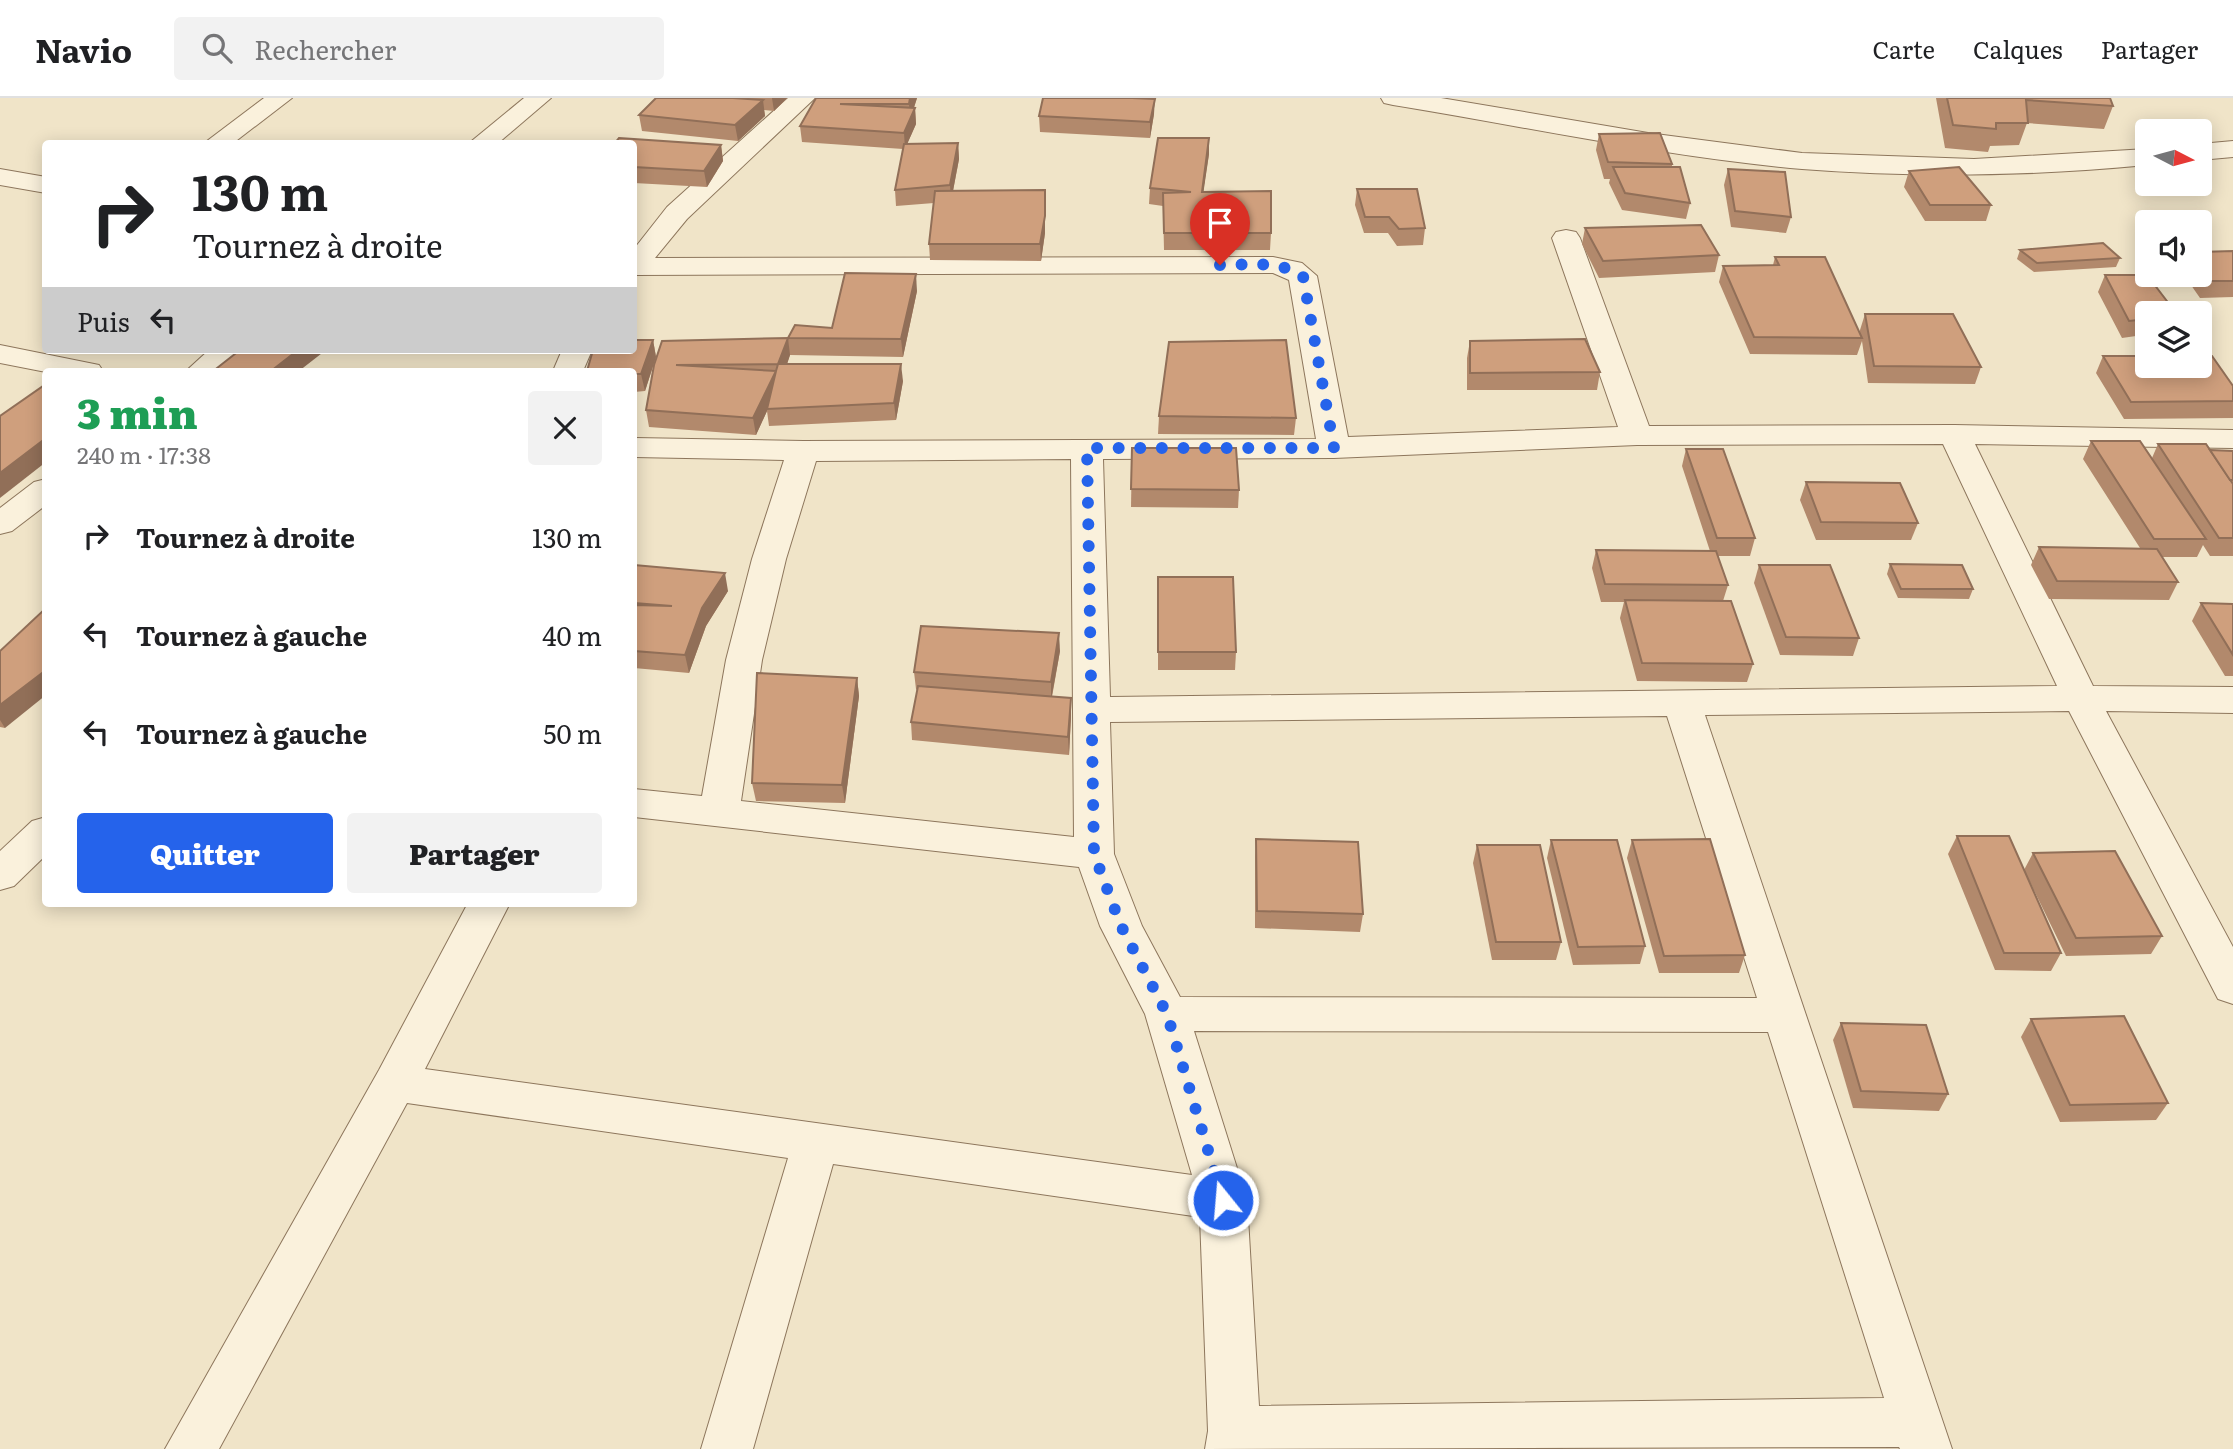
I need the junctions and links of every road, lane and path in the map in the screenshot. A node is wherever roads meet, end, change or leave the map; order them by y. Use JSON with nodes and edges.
{"nodes":[{"id":1,"x":280,"y":98,"type":"edge"},
{"id":2,"x":539,"y":98,"type":"edge"},
{"id":3,"x":803,"y":98,"type":"edge"},
{"id":4,"x":1393,"y":98,"type":"edge"},
{"id":5,"x":221,"y":140,"type":"edge"},
{"id":6,"x":485,"y":140,"type":"edge"},
{"id":7,"x":2233,"y":149,"type":"edge"},
{"id":8,"x":2212,"y":151,"type":"edge"},
{"id":9,"x":2135,"y":158,"type":"edge"},
{"id":10,"x":0,"y":177,"type":"edge"},
{"id":11,"x":42,"y":184,"type":"edge"},
{"id":12,"x":1566,"y":239,"type":"dead end"},
{"id":13,"x":637,"y":263,"type":"edge"},
{"id":14,"x":637,"y":267,"type":"edge"},
{"id":15,"x":0,"y":354,"type":"edge"},
{"id":16,"x":223,"y":354,"type":"edge"},
{"id":17,"x":72,"y":368,"type":"edge"},
{"id":18,"x":205,"y":368,"type":"edge"},
{"id":19,"x":1954,"y":434,"type":"junction"},
{"id":20,"x":1637,"y":436,"type":"junction"},
{"id":21,"x":2233,"y":439,"type":"edge"},
{"id":22,"x":637,"y":447,"type":"edge"},
{"id":23,"x":1087,"y":448,"type":"junction"},
{"id":24,"x":1334,"y":448,"type":"junction"},
{"id":25,"x":803,"y":451,"type":"junction"},
{"id":26,"x":42,"y":492,"type":"edge"},
{"id":27,"x":0,"y":524,"type":"edge"},
{"id":28,"x":2081,"y":698,"type":"junction"},
{"id":29,"x":2233,"y":700,"type":"edge"},
{"id":30,"x":1682,"y":702,"type":"junction"},
{"id":31,"x":1090,"y":709,"type":"junction"},
{"id":32,"x":637,"y":803,"type":"edge"},
{"id":33,"x":719,"y":813,"type":"junction"},
{"id":34,"x":42,"y":835,"type":"edge"},
{"id":35,"x":1094,"y":854,"type":"junction"},
{"id":36,"x":0,"y":875,"type":"edge"},
{"id":37,"x":487,"y":907,"type":"edge"},
{"id":38,"x":2233,"y":987,"type":"edge"},
{"id":39,"x":1167,"y":1014,"type":"junction"},
{"id":40,"x":1783,"y":1015,"type":"junction"},
{"id":41,"x":396,"y":1083,"type":"junction"},
{"id":42,"x":816,"y":1142,"type":"junction"},
{"id":43,"x":1223,"y":1200,"type":"junction"},
{"id":44,"x":1921,"y":1436,"type":"edge"},
{"id":45,"x":1232,"y":1440,"type":"edge"},
{"id":46,"x":191,"y":1449,"type":"edge"},
{"id":47,"x":727,"y":1449,"type":"edge"}],
"edges":[{"from":1,"to":5,"type":"street"},
{"from":2,"to":6,"type":"street"},
{"from":3,"to":13,"type":"street"},
{"from":4,"to":9,"type":"street"},
{"from":7,"to":8,"type":"street"},
{"from":10,"to":11,"type":"street"},
{"from":12,"to":20,"type":"street"},
{"from":14,"to":24,"type":"street"},
{"from":15,"to":17,"type":"street"},
{"from":16,"to":18,"type":"street"},
{"from":19,"to":20,"type":"street"},
{"from":19,"to":21,"type":"street"},
{"from":19,"to":28,"type":"street"},
{"from":20,"to":24,"type":"street"},
{"from":22,"to":25,"type":"street"},
{"from":23,"to":24,"type":"street"},
{"from":23,"to":25,"type":"street"},
{"from":23,"to":31,"type":"street"},
{"from":25,"to":33,"type":"street"},
{"from":26,"to":27,"type":"street"},
{"from":28,"to":29,"type":"street"},
{"from":28,"to":30,"type":"street"},
{"from":28,"to":38,"type":"street"},
{"from":30,"to":31,"type":"street"},
{"from":30,"to":40,"type":"street"},
{"from":31,"to":35,"type":"street"},
{"from":32,"to":33,"type":"street"},
{"from":33,"to":35,"type":"street"},
{"from":34,"to":36,"type":"street"},
{"from":35,"to":39,"type":"street"},
{"from":37,"to":41,"type":"street"},
{"from":39,"to":40,"type":"street"},
{"from":39,"to":43,"type":"street"},
{"from":40,"to":44,"type":"street"},
{"from":41,"to":42,"type":"street"},
{"from":41,"to":46,"type":"street"},
{"from":42,"to":43,"type":"street"},
{"from":42,"to":47,"type":"street"},
{"from":43,"to":45,"type":"street"},
{"from":44,"to":45,"type":"street"}]}
